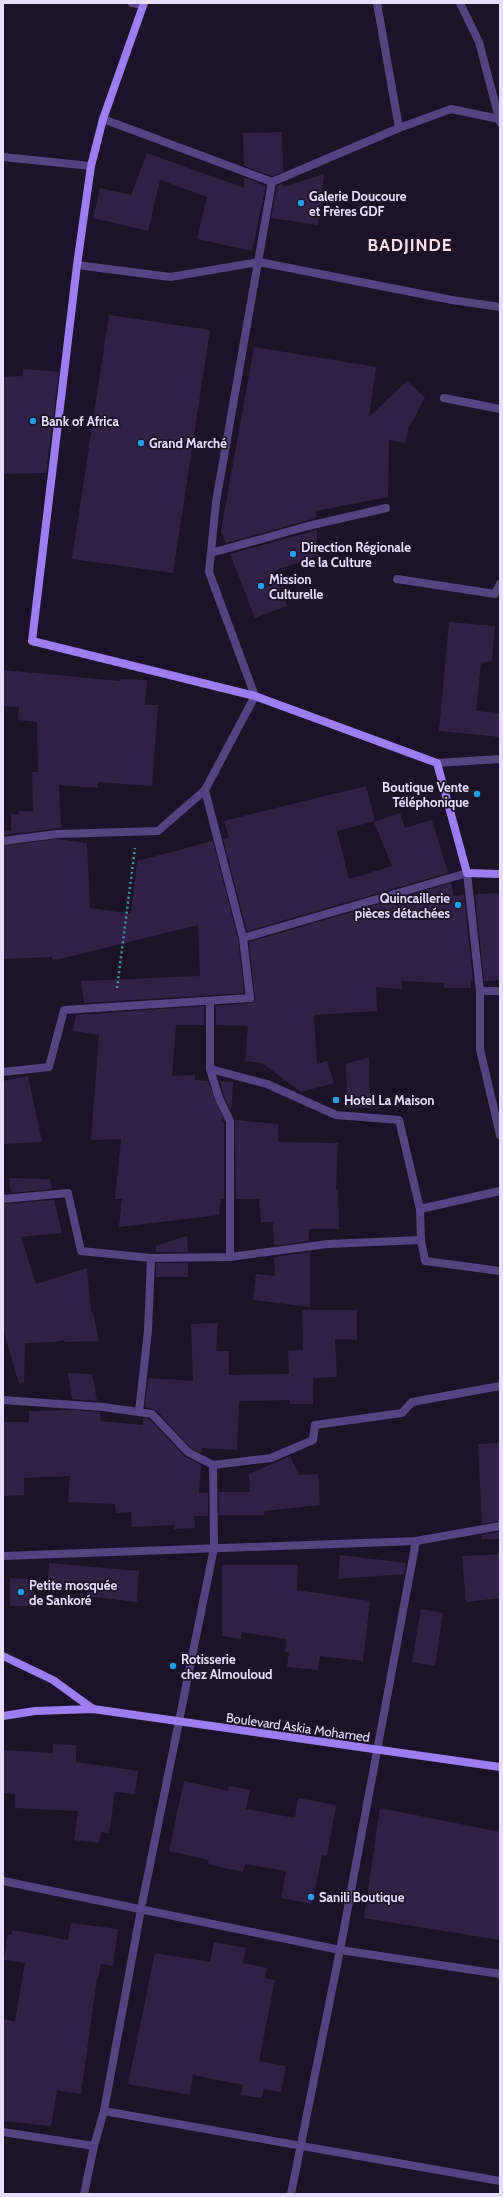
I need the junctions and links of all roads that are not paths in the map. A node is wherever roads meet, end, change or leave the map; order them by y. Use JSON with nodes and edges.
{"nodes":[{"id":1,"x":132,"y":3,"type":"edge"},
{"id":2,"x":377,"y":3,"type":"edge"},
{"id":3,"x":460,"y":3,"type":"edge"},
{"id":4,"x":144,"y":4,"type":"edge"},
{"id":5,"x":103,"y":120,"type":"junction"},
{"id":6,"x":500,"y":120,"type":"edge"},
{"id":7,"x":400,"y":128,"type":"junction"},
{"id":8,"x":3,"y":157,"type":"edge"},
{"id":9,"x":92,"y":166,"type":"junction"},
{"id":10,"x":272,"y":182,"type":"junction"},
{"id":11,"x":259,"y":262,"type":"junction"},
{"id":12,"x":77,"y":265,"type":"junction"},
{"id":13,"x":500,"y":307,"type":"edge"},
{"id":14,"x":444,"y":398,"type":"dead end"},
{"id":15,"x":500,"y":409,"type":"edge"},
{"id":16,"x":386,"y":508,"type":"dead end"},
{"id":17,"x":211,"y":553,"type":"junction"},
{"id":18,"x":397,"y":580,"type":"dead end"},
{"id":19,"x":500,"y":584,"type":"edge"},
{"id":20,"x":255,"y":696,"type":"junction"},
{"id":21,"x":500,"y":759,"type":"edge"},
{"id":22,"x":437,"y":763,"type":"junction"},
{"id":23,"x":205,"y":790,"type":"junction"},
{"id":24,"x":3,"y":841,"type":"edge"},
{"id":25,"x":467,"y":873,"type":"junction"},
{"id":26,"x":500,"y":874,"type":"edge"},
{"id":27,"x":243,"y":938,"type":"junction"},
{"id":28,"x":480,"y":991,"type":"junction"},
{"id":29,"x":500,"y":991,"type":"edge"},
{"id":30,"x":210,"y":1001,"type":"junction"},
{"id":31,"x":210,"y":1069,"type":"junction"},
{"id":32,"x":3,"y":1072,"type":"edge"},
{"id":33,"x":500,"y":1135,"type":"edge"},
{"id":34,"x":500,"y":1191,"type":"edge"},
{"id":35,"x":3,"y":1199,"type":"edge"},
{"id":36,"x":420,"y":1209,"type":"junction"},
{"id":37,"x":421,"y":1240,"type":"junction"},
{"id":38,"x":230,"y":1257,"type":"junction"},
{"id":39,"x":151,"y":1258,"type":"junction"},
{"id":40,"x":500,"y":1271,"type":"edge"},
{"id":41,"x":500,"y":1386,"type":"edge"},
{"id":42,"x":3,"y":1400,"type":"edge"},
{"id":43,"x":139,"y":1412,"type":"junction"},
{"id":44,"x":213,"y":1465,"type":"junction"},
{"id":45,"x":500,"y":1526,"type":"edge"},
{"id":46,"x":416,"y":1541,"type":"junction"},
{"id":47,"x":214,"y":1548,"type":"junction"},
{"id":48,"x":3,"y":1556,"type":"edge"},
{"id":49,"x":3,"y":1656,"type":"edge"},
{"id":50,"x":93,"y":1709,"type":"junction"},
{"id":51,"x":3,"y":1716,"type":"edge"},
{"id":52,"x":180,"y":1722,"type":"junction"},
{"id":53,"x":376,"y":1750,"type":"junction"},
{"id":54,"x":500,"y":1767,"type":"edge"},
{"id":55,"x":3,"y":1881,"type":"edge"},
{"id":56,"x":141,"y":1909,"type":"junction"},
{"id":57,"x":340,"y":1950,"type":"junction"},
{"id":58,"x":500,"y":1974,"type":"edge"},
{"id":59,"x":104,"y":2111,"type":"junction"},
{"id":60,"x":3,"y":2132,"type":"edge"},
{"id":61,"x":94,"y":2146,"type":"junction"},
{"id":62,"x":300,"y":2146,"type":"junction"},
{"id":63,"x":500,"y":2180,"type":"edge"},
{"id":64,"x":84,"y":2194,"type":"edge"},
{"id":65,"x":291,"y":2194,"type":"edge"}],
"edges":[{"from":1,"to":4,"type":"street"},
{"from":2,"to":7,"type":"street"},
{"from":3,"to":6,"type":"street"},
{"from":4,"to":5,"type":"street"},
{"from":5,"to":9,"type":"street"},
{"from":5,"to":10,"type":"street"},
{"from":6,"to":7,"type":"street"},
{"from":7,"to":10,"type":"street"},
{"from":8,"to":9,"type":"street"},
{"from":9,"to":12,"type":"street"},
{"from":10,"to":11,"type":"street"},
{"from":11,"to":12,"type":"street"},
{"from":11,"to":13,"type":"street"},
{"from":11,"to":17,"type":"street"},
{"from":12,"to":20,"type":"street"},
{"from":14,"to":15,"type":"street"},
{"from":16,"to":17,"type":"street"},
{"from":17,"to":20,"type":"street"},
{"from":18,"to":19,"type":"street"},
{"from":20,"to":22,"type":"street"},
{"from":20,"to":23,"type":"street"},
{"from":21,"to":22,"type":"street"},
{"from":22,"to":25,"type":"street"},
{"from":23,"to":24,"type":"street"},
{"from":23,"to":27,"type":"street"},
{"from":25,"to":26,"type":"street"},
{"from":25,"to":27,"type":"street"},
{"from":25,"to":28,"type":"street"},
{"from":27,"to":30,"type":"street"},
{"from":28,"to":29,"type":"street"},
{"from":28,"to":33,"type":"street"},
{"from":30,"to":31,"type":"street"},
{"from":30,"to":32,"type":"street"},
{"from":31,"to":36,"type":"street"},
{"from":31,"to":38,"type":"street"},
{"from":34,"to":36,"type":"street"},
{"from":35,"to":39,"type":"street"},
{"from":36,"to":37,"type":"street"},
{"from":37,"to":38,"type":"street"},
{"from":37,"to":40,"type":"street"},
{"from":38,"to":39,"type":"street"},
{"from":39,"to":43,"type":"street"},
{"from":41,"to":44,"type":"street"},
{"from":42,"to":43,"type":"street"},
{"from":43,"to":44,"type":"street"},
{"from":44,"to":47,"type":"street"},
{"from":45,"to":46,"type":"street"},
{"from":46,"to":47,"type":"street"},
{"from":46,"to":53,"type":"street"},
{"from":47,"to":48,"type":"street"},
{"from":47,"to":52,"type":"street"},
{"from":49,"to":50,"type":"street"},
{"from":50,"to":51,"type":"street","name":"Boulevard Askia Mohamed"},
{"from":50,"to":52,"type":"street","name":"Boulevard Askia Mohamed"},
{"from":52,"to":53,"type":"street","name":"Boulevard Askia Mohamed"},
{"from":52,"to":56,"type":"street"},
{"from":53,"to":54,"type":"street","name":"Boulevard Askia Mohamed"},
{"from":53,"to":57,"type":"street"},
{"from":55,"to":56,"type":"street"},
{"from":56,"to":57,"type":"street"},
{"from":56,"to":59,"type":"street"},
{"from":57,"to":58,"type":"street"},
{"from":57,"to":62,"type":"street"},
{"from":59,"to":61,"type":"street"},
{"from":59,"to":62,"type":"street"},
{"from":60,"to":61,"type":"street"},
{"from":61,"to":64,"type":"street"},
{"from":62,"to":63,"type":"street"},
{"from":62,"to":65,"type":"street"}]}
